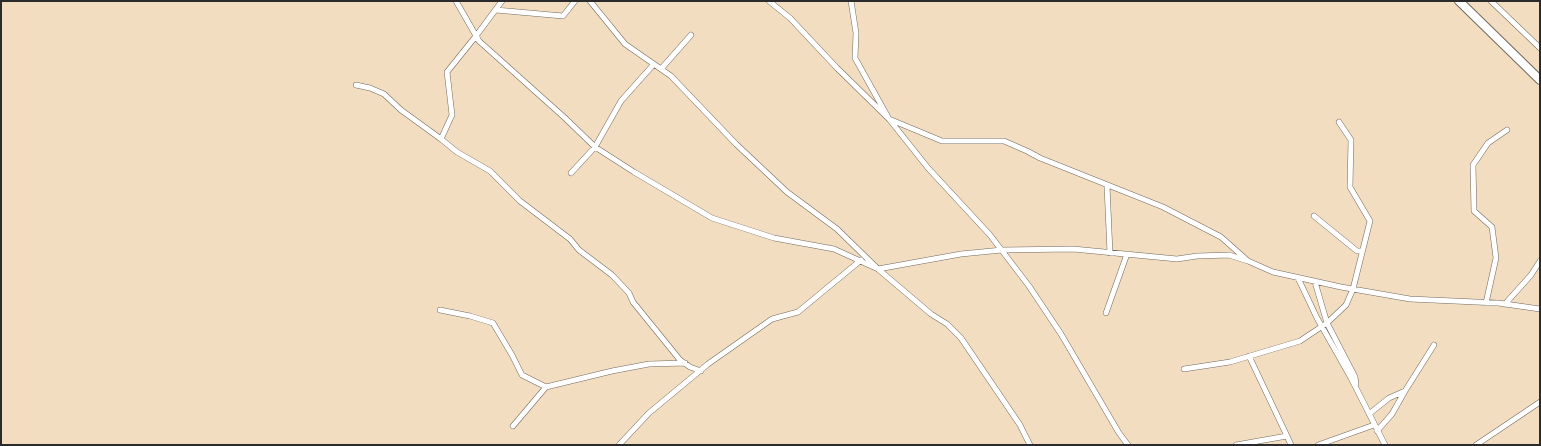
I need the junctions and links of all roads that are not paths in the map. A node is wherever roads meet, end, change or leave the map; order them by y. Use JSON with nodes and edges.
{"nodes":[{"id":1,"x":456,"y":1,"type":"edge"},
{"id":2,"x":502,"y":1,"type":"edge"},
{"id":3,"x":575,"y":1,"type":"edge"},
{"id":4,"x":590,"y":1,"type":"edge"},
{"id":5,"x":769,"y":1,"type":"edge"},
{"id":6,"x":851,"y":1,"type":"edge"},
{"id":7,"x":1458,"y":1,"type":"edge"},
{"id":8,"x":1491,"y":1,"type":"edge"},
{"id":9,"x":496,"y":10,"type":"junction"},
{"id":10,"x":691,"y":35,"type":"dead end"},
{"id":11,"x":476,"y":36,"type":"junction"},
{"id":12,"x":1540,"y":48,"type":"edge"},
{"id":13,"x":654,"y":64,"type":"junction"},
{"id":14,"x":662,"y":69,"type":"junction"},
{"id":15,"x":1540,"y":80,"type":"edge"},
{"id":16,"x":356,"y":85,"type":"dead end"},
{"id":17,"x":889,"y":119,"type":"junction"},
{"id":18,"x":1339,"y":122,"type":"dead end"},
{"id":19,"x":1507,"y":130,"type":"dead end"},
{"id":20,"x":441,"y":139,"type":"junction"},
{"id":21,"x":595,"y":147,"type":"junction"},
{"id":22,"x":571,"y":173,"type":"dead end"},
{"id":23,"x":1107,"y":186,"type":"junction"},
{"id":24,"x":1314,"y":216,"type":"dead end"},
{"id":25,"x":1002,"y":250,"type":"junction"},
{"id":26,"x":1362,"y":251,"type":"junction"},
{"id":27,"x":1110,"y":253,"type":"junction"},
{"id":28,"x":1127,"y":254,"type":"junction"},
{"id":29,"x":865,"y":257,"type":"junction"},
{"id":30,"x":860,"y":261,"type":"junction"},
{"id":31,"x":1248,"y":261,"type":"junction"},
{"id":32,"x":1540,"y":261,"type":"edge"},
{"id":33,"x":878,"y":269,"type":"junction"},
{"id":34,"x":1298,"y":278,"type":"junction"},
{"id":35,"x":1315,"y":282,"type":"junction"},
{"id":36,"x":1353,"y":289,"type":"junction"},
{"id":37,"x":1486,"y":303,"type":"junction"},
{"id":38,"x":1505,"y":304,"type":"junction"},
{"id":39,"x":1540,"y":309,"type":"edge"},
{"id":40,"x":440,"y":310,"type":"dead end"},
{"id":41,"x":1106,"y":313,"type":"dead end"},
{"id":42,"x":1324,"y":324,"type":"junction"},
{"id":43,"x":1434,"y":345,"type":"dead end"},
{"id":44,"x":1249,"y":356,"type":"junction"},
{"id":45,"x":685,"y":363,"type":"junction"},
{"id":46,"x":1184,"y":369,"type":"dead end"},
{"id":47,"x":701,"y":371,"type":"junction"},
{"id":48,"x":546,"y":387,"type":"junction"},
{"id":49,"x":1405,"y":390,"type":"junction"},
{"id":50,"x":1540,"y":402,"type":"edge"},
{"id":51,"x":1369,"y":414,"type":"junction"},
{"id":52,"x":1374,"y":425,"type":"junction"},
{"id":53,"x":513,"y":426,"type":"dead end"},
{"id":54,"x":1377,"y":431,"type":"junction"},
{"id":55,"x":1287,"y":436,"type":"junction"},
{"id":56,"x":619,"y":445,"type":"edge"},
{"id":57,"x":1030,"y":445,"type":"edge"},
{"id":58,"x":1128,"y":445,"type":"edge"},
{"id":59,"x":1236,"y":445,"type":"edge"},
{"id":60,"x":1291,"y":445,"type":"edge"},
{"id":61,"x":1318,"y":445,"type":"edge"},
{"id":62,"x":1385,"y":445,"type":"edge"},
{"id":63,"x":1476,"y":445,"type":"edge"}],
"edges":[{"from":1,"to":11,"type":"street"},
{"from":2,"to":9,"type":"street"},
{"from":3,"to":9,"type":"street"},
{"from":4,"to":13,"type":"street"},
{"from":5,"to":17,"type":"street"},
{"from":6,"to":17,"type":"street"},
{"from":7,"to":15,"type":"main road"},
{"from":8,"to":12,"type":"street"},
{"from":9,"to":11,"type":"street"},
{"from":10,"to":14,"type":"street"},
{"from":11,"to":20,"type":"street"},
{"from":11,"to":21,"type":"street"},
{"from":13,"to":14,"type":"street"},
{"from":13,"to":21,"type":"street"},
{"from":14,"to":29,"type":"street"},
{"from":16,"to":20,"type":"street"},
{"from":17,"to":23,"type":"street"},
{"from":17,"to":25,"type":"street"},
{"from":18,"to":26,"type":"street"},
{"from":19,"to":37,"type":"street"},
{"from":20,"to":45,"type":"street"},
{"from":21,"to":22,"type":"street"},
{"from":21,"to":30,"type":"street"},
{"from":23,"to":27,"type":"street"},
{"from":23,"to":31,"type":"street"},
{"from":24,"to":26,"type":"street"},
{"from":25,"to":27,"type":"street"},
{"from":25,"to":33,"type":"street"},
{"from":25,"to":58,"type":"street"},
{"from":26,"to":36,"type":"street"},
{"from":27,"to":28,"type":"street"},
{"from":28,"to":31,"type":"street"},
{"from":28,"to":41,"type":"street"},
{"from":29,"to":30,"type":"street"},
{"from":29,"to":33,"type":"street"},
{"from":30,"to":33,"type":"street"},
{"from":30,"to":47,"type":"street"},
{"from":31,"to":34,"type":"street"},
{"from":32,"to":38,"type":"street"},
{"from":33,"to":57,"type":"street"},
{"from":34,"to":35,"type":"street"},
{"from":34,"to":42,"type":"street"},
{"from":35,"to":36,"type":"street"},
{"from":35,"to":42,"type":"street"},
{"from":36,"to":37,"type":"street"},
{"from":36,"to":42,"type":"street"},
{"from":37,"to":38,"type":"street"},
{"from":38,"to":39,"type":"street"},
{"from":40,"to":48,"type":"street"},
{"from":42,"to":44,"type":"street"},
{"from":42,"to":51,"type":"street"},
{"from":43,"to":49,"type":"street"},
{"from":44,"to":46,"type":"street"},
{"from":44,"to":55,"type":"street"},
{"from":45,"to":47,"type":"street"},
{"from":45,"to":48,"type":"street"},
{"from":47,"to":56,"type":"street"},
{"from":48,"to":53,"type":"street"},
{"from":49,"to":51,"type":"street"},
{"from":49,"to":54,"type":"street"},
{"from":50,"to":63,"type":"street"},
{"from":51,"to":52,"type":"street"},
{"from":52,"to":54,"type":"street"},
{"from":52,"to":61,"type":"street"},
{"from":54,"to":62,"type":"street"},
{"from":55,"to":59,"type":"street"},
{"from":55,"to":60,"type":"street"}]}
